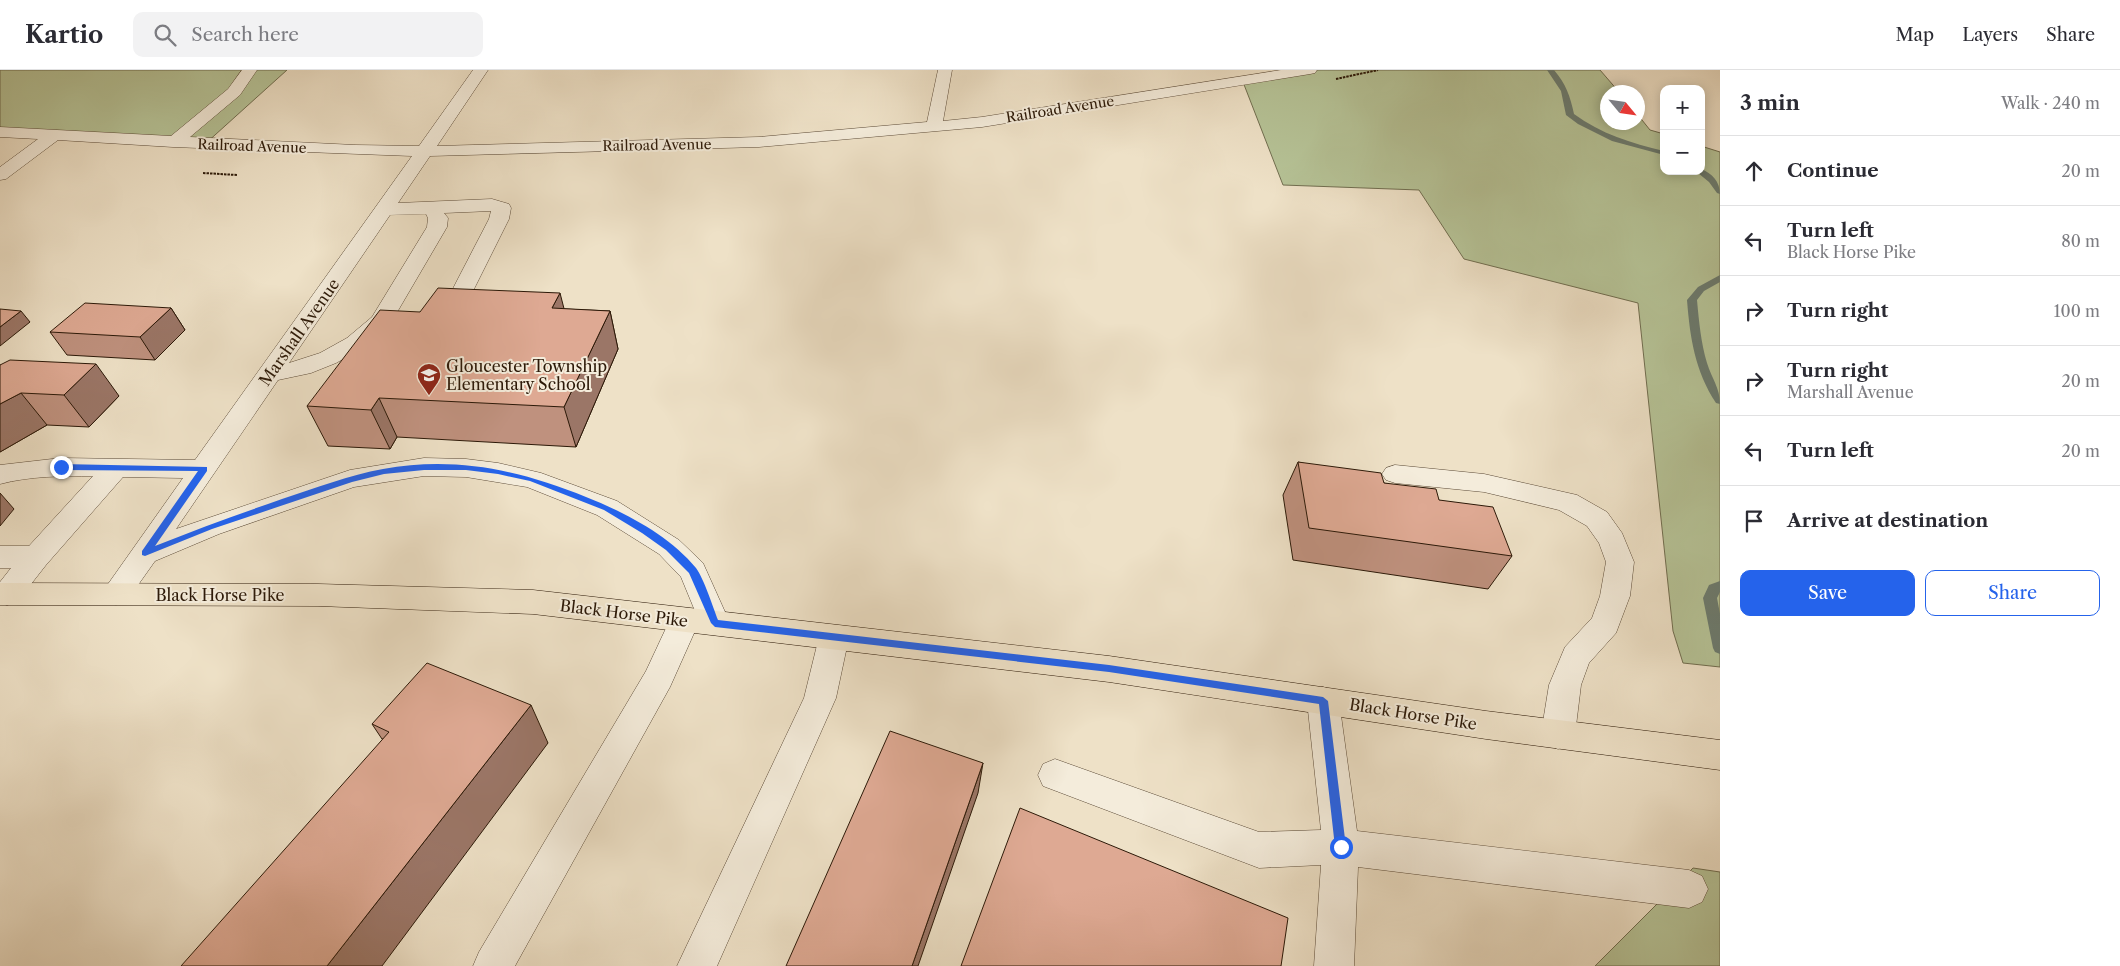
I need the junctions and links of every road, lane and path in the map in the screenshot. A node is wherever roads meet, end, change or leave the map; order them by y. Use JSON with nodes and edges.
{"nodes":[{"id":1,"x":250,"y":70,"type":"edge"},
{"id":2,"x":481,"y":70,"type":"edge"},
{"id":3,"x":945,"y":70,"type":"edge"},
{"id":4,"x":1310,"y":70,"type":"edge"},
{"id":5,"x":934,"y":126,"type":"junction"},
{"id":6,"x":0,"y":132,"type":"edge"},
{"id":7,"x":54,"y":135,"type":"junction"},
{"id":8,"x":173,"y":142,"type":"junction"},
{"id":9,"x":426,"y":151,"type":"junction"},
{"id":10,"x":0,"y":175,"type":"edge"},
{"id":11,"x":431,"y":208,"type":"junction"},
{"id":12,"x":385,"y":209,"type":"junction"},
{"id":13,"x":422,"y":321,"type":"edge"},
{"id":14,"x":396,"y":326,"type":"edge"},
{"id":15,"x":369,"y":331,"type":"junction"},
{"id":16,"x":270,"y":374,"type":"junction"},
{"id":17,"x":117,"y":467,"type":"junction"},
{"id":18,"x":204,"y":469,"type":"junction"},
{"id":19,"x":1395,"y":474,"type":"dead end"},
{"id":20,"x":0,"y":475,"type":"edge"},
{"id":21,"x":145,"y":553,"type":"junction"},
{"id":22,"x":36,"y":557,"type":"junction"},
{"id":23,"x":0,"y":558,"type":"edge"},
{"id":24,"x":4,"y":594,"type":"edge"},
{"id":25,"x":116,"y":594,"type":"junction"},
{"id":26,"x":700,"y":622,"type":"junction"},
{"id":27,"x":834,"y":637,"type":"junction"},
{"id":28,"x":1323,"y":701,"type":"junction"},
{"id":29,"x":1558,"y":734,"type":"junction"},
{"id":30,"x":1718,"y":755,"type":"edge"},
{"id":31,"x":1055,"y":775,"type":"dead end"},
{"id":32,"x":1341,"y":847,"type":"junction"},
{"id":33,"x":1689,"y":889,"type":"dead end"},
{"id":34,"x":493,"y":966,"type":"edge"},
{"id":35,"x":697,"y":966,"type":"edge"},
{"id":36,"x":1334,"y":966,"type":"edge"}],
"edges":[{"from":1,"to":8,"type":"street"},
{"from":2,"to":9,"type":"street","name":"Marshall Avenue"},
{"from":3,"to":5,"type":"street"},
{"from":4,"to":5,"type":"street","name":"Railroad Avenue"},
{"from":5,"to":9,"type":"street","name":"Railroad Avenue"},
{"from":6,"to":7,"type":"street","name":"Railroad Avenue"},
{"from":7,"to":8,"type":"street","name":"Railroad Avenue"},
{"from":7,"to":10,"type":"street"},
{"from":8,"to":9,"type":"street","name":"Railroad Avenue"},
{"from":9,"to":12,"type":"street","name":"Marshall Avenue"},
{"from":11,"to":12,"type":"street"},
{"from":11,"to":13,"type":"street"},
{"from":11,"to":15,"type":"street"},
{"from":12,"to":16,"type":"street","name":"Marshall Avenue"},
{"from":14,"to":15,"type":"street"},
{"from":15,"to":16,"type":"street"},
{"from":16,"to":18,"type":"street","name":"Marshall Avenue"},
{"from":17,"to":18,"type":"street"},
{"from":17,"to":20,"type":"street"},
{"from":17,"to":22,"type":"street"},
{"from":18,"to":21,"type":"street","name":"Marshall Avenue"},
{"from":19,"to":29,"type":"street"},
{"from":21,"to":25,"type":"street","name":"Marshall Avenue"},
{"from":21,"to":26,"type":"street"},
{"from":22,"to":23,"type":"street"},
{"from":22,"to":24,"type":"street"},
{"from":24,"to":25,"type":"main road","name":"Black Horse Pike"},
{"from":25,"to":26,"type":"main road","name":"Black Horse Pike"},
{"from":26,"to":27,"type":"main road","name":"Black Horse Pike"},
{"from":26,"to":34,"type":"street"},
{"from":27,"to":28,"type":"main road","name":"Black Horse Pike"},
{"from":27,"to":35,"type":"street"},
{"from":28,"to":29,"type":"main road","name":"Black Horse Pike"},
{"from":28,"to":32,"type":"street"},
{"from":29,"to":30,"type":"main road","name":"Black Horse Pike"},
{"from":31,"to":32,"type":"street"},
{"from":32,"to":33,"type":"street"},
{"from":32,"to":36,"type":"street"}]}
